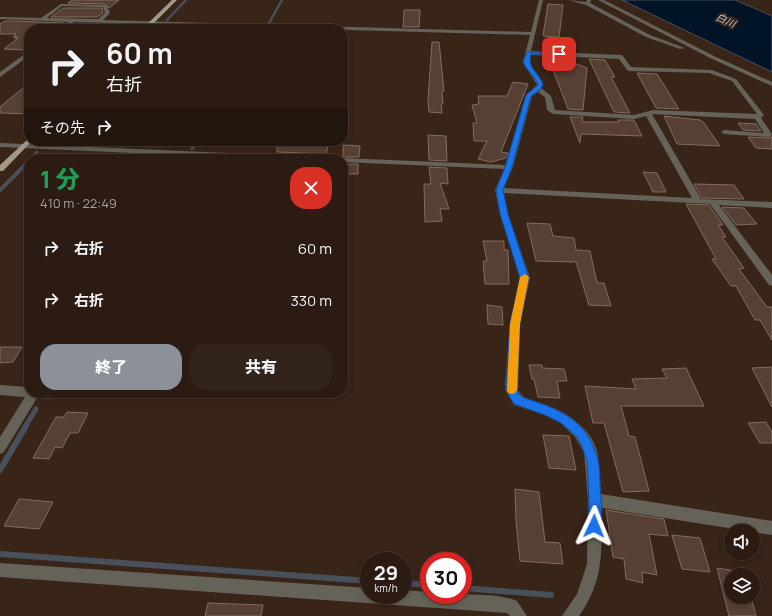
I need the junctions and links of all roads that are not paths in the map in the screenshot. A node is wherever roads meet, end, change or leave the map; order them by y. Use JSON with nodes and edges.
{"nodes":[{"id":1,"x":175,"y":0,"type":"edge"},
{"id":2,"x":541,"y":0,"type":"edge"},
{"id":3,"x":570,"y":0,"type":"edge"},
{"id":4,"x":600,"y":0,"type":"edge"},
{"id":5,"x":588,"y":2,"type":"edge"},
{"id":6,"x":0,"y":18,"type":"edge"},
{"id":7,"x":8,"y":18,"type":"junction"},
{"id":8,"x":42,"y":19,"type":"junction"},
{"id":9,"x":73,"y":20,"type":"junction"},
{"id":10,"x":99,"y":21,"type":"junction"},
{"id":11,"x":152,"y":22,"type":"junction"},
{"id":12,"x":0,"y":23,"type":"edge"},
{"id":13,"x":67,"y":24,"type":"edge"},
{"id":14,"x":216,"y":24,"type":"edge"},
{"id":15,"x":348,"y":28,"type":"edge"},
{"id":16,"x":533,"y":34,"type":"junction"},
{"id":17,"x":529,"y":53,"type":"junction"},
{"id":18,"x":24,"y":57,"type":"edge"},
{"id":19,"x":712,"y":58,"type":"junction"},
{"id":20,"x":0,"y":75,"type":"edge"},
{"id":21,"x":772,"y":84,"type":"edge"},
{"id":22,"x":538,"y":89,"type":"junction"},
{"id":23,"x":648,"y":114,"type":"junction"},
{"id":24,"x":757,"y":117,"type":"junction"},
{"id":25,"x":724,"y":132,"type":"dead end"},
{"id":26,"x":24,"y":144,"type":"edge"},
{"id":27,"x":0,"y":145,"type":"edge"},
{"id":28,"x":24,"y":146,"type":"edge"},
{"id":29,"x":54,"y":146,"type":"edge"},
{"id":30,"x":167,"y":154,"type":"edge"},
{"id":31,"x":348,"y":160,"type":"edge"},
{"id":32,"x":509,"y":167,"type":"junction"},
{"id":33,"x":0,"y":169,"type":"edge"},
{"id":34,"x":499,"y":190,"type":"junction"},
{"id":35,"x":698,"y":200,"type":"junction"},
{"id":36,"x":712,"y":201,"type":"junction"},
{"id":37,"x":772,"y":205,"type":"edge"},
{"id":38,"x":772,"y":282,"type":"edge"},
{"id":39,"x":0,"y":390,"type":"edge"},
{"id":40,"x":24,"y":392,"type":"edge"},
{"id":41,"x":31,"y":398,"type":"edge"},
{"id":42,"x":0,"y":448,"type":"edge"},
{"id":43,"x":595,"y":500,"type":"junction"},
{"id":44,"x":772,"y":528,"type":"edge"},
{"id":45,"x":0,"y":570,"type":"edge"},
{"id":46,"x":519,"y":616,"type":"edge"},
{"id":47,"x":571,"y":616,"type":"edge"}],
"edges":[{"from":1,"to":11,"type":"main road"},
{"from":2,"to":16,"type":"street"},
{"from":3,"to":5,"type":"street"},
{"from":4,"to":19,"type":"street"},
{"from":5,"to":19,"type":"street"},
{"from":6,"to":7,"type":"street"},
{"from":7,"to":8,"type":"street"},
{"from":7,"to":12,"type":"street"},
{"from":8,"to":9,"type":"street"},
{"from":8,"to":10,"type":"street"},
{"from":9,"to":10,"type":"street"},
{"from":9,"to":13,"type":"street"},
{"from":10,"to":11,"type":"street"},
{"from":11,"to":14,"type":"street"},
{"from":15,"to":16,"type":"street"},
{"from":16,"to":17,"type":"street"},
{"from":17,"to":22,"type":"street"},
{"from":17,"to":24,"type":"street"},
{"from":18,"to":20,"type":"street"},
{"from":19,"to":21,"type":"street"},
{"from":22,"to":23,"type":"street"},
{"from":22,"to":32,"type":"street"},
{"from":23,"to":24,"type":"street"},
{"from":23,"to":35,"type":"street"},
{"from":24,"to":25,"type":"street"},
{"from":26,"to":27,"type":"street"},
{"from":28,"to":33,"type":"main road"},
{"from":29,"to":30,"type":"street"},
{"from":31,"to":32,"type":"street"},
{"from":32,"to":34,"type":"street"},
{"from":34,"to":35,"type":"street"},
{"from":34,"to":43,"type":"street"},
{"from":35,"to":36,"type":"street"},
{"from":36,"to":37,"type":"street"},
{"from":36,"to":38,"type":"street"},
{"from":39,"to":40,"type":"street"},
{"from":41,"to":42,"type":"street"},
{"from":43,"to":44,"type":"street"},
{"from":43,"to":47,"type":"street"},
{"from":45,"to":46,"type":"street"}]}
